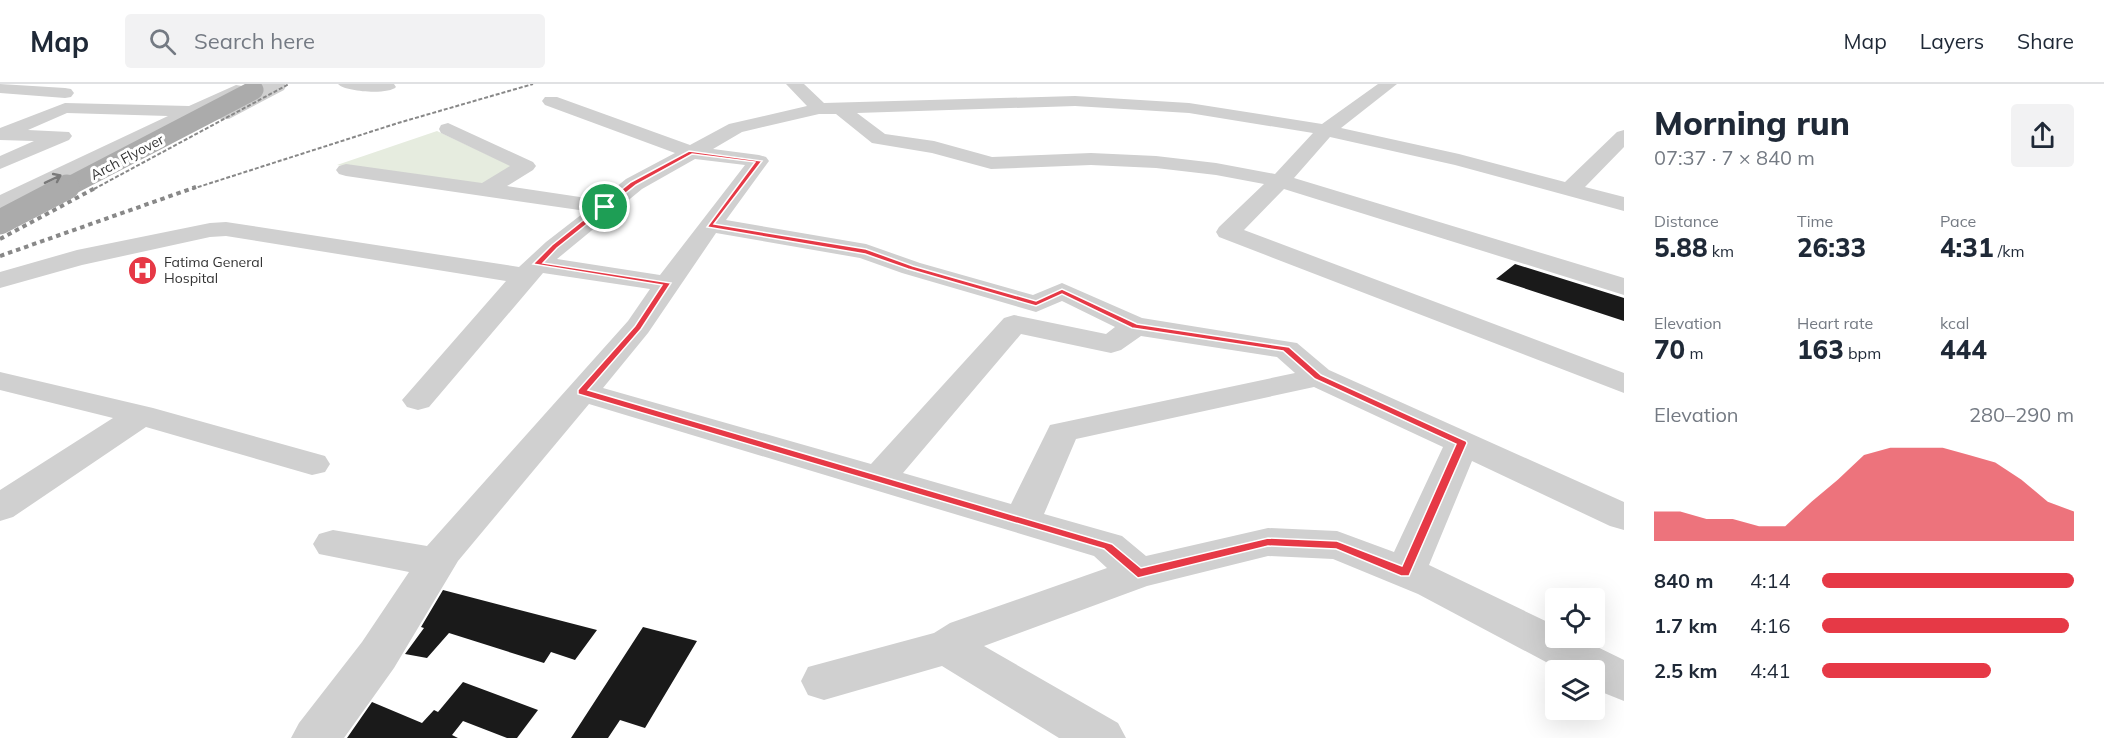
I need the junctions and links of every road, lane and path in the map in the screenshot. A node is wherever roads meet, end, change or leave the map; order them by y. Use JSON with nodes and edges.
{"nodes":[{"id":1,"x":82,"y":84,"type":"edge"},
{"id":2,"x":212,"y":84,"type":"edge"},
{"id":3,"x":346,"y":84,"type":"edge"},
{"id":4,"x":794,"y":84,"type":"edge"},
{"id":5,"x":1389,"y":84,"type":"edge"},
{"id":6,"x":257,"y":86,"type":"edge"},
{"id":7,"x":388,"y":87,"type":"dead end"},
{"id":8,"x":0,"y":89,"type":"edge"},
{"id":9,"x":1035,"y":92,"type":"edge"},
{"id":10,"x":65,"y":93,"type":"junction"},
{"id":11,"x":551,"y":101,"type":"dead end"},
{"id":12,"x":828,"y":108,"type":"junction"},
{"id":13,"x":122,"y":110,"type":"junction"},
{"id":14,"x":192,"y":111,"type":"junction"},
{"id":15,"x":2,"y":128,"type":"edge"},
{"id":16,"x":448,"y":129,"type":"dead end"},
{"id":17,"x":1326,"y":130,"type":"junction"},
{"id":18,"x":62,"y":136,"type":"junction"},
{"id":19,"x":1620,"y":144,"type":"edge"},
{"id":20,"x":691,"y":152,"type":"junction"},
{"id":21,"x":2,"y":162,"type":"edge"},
{"id":22,"x":346,"y":170,"type":"dead end"},
{"id":23,"x":1280,"y":182,"type":"junction"},
{"id":24,"x":1570,"y":189,"type":"junction"},
{"id":25,"x":485,"y":190,"type":"junction"},
{"id":26,"x":0,"y":204,"type":"edge"},
{"id":27,"x":1624,"y":204,"type":"edge"},
{"id":28,"x":605,"y":207,"type":"junction"},
{"id":29,"x":0,"y":211,"type":"edge"},
{"id":30,"x":0,"y":222,"type":"edge"},
{"id":31,"x":710,"y":225,"type":"junction"},
{"id":32,"x":531,"y":270,"type":"junction"},
{"id":33,"x":0,"y":280,"type":"edge"},
{"id":34,"x":667,"y":283,"type":"junction"},
{"id":35,"x":1624,"y":287,"type":"edge"},
{"id":36,"x":1135,"y":326,"type":"junction"},
{"id":37,"x":1318,"y":377,"type":"junction"},
{"id":38,"x":0,"y":381,"type":"edge"},
{"id":39,"x":1624,"y":384,"type":"edge"},
{"id":40,"x":582,"y":392,"type":"junction"},
{"id":41,"x":418,"y":400,"type":"dead end"},
{"id":42,"x":141,"y":415,"type":"junction"},
{"id":43,"x":1462,"y":443,"type":"junction"},
{"id":44,"x":312,"y":465,"type":"dead end"},
{"id":45,"x":878,"y":479,"type":"junction"},
{"id":46,"x":0,"y":508,"type":"edge"},
{"id":47,"x":1624,"y":517,"type":"edge"},
{"id":48,"x":1022,"y":521,"type":"junction"},
{"id":49,"x":333,"y":544,"type":"dead end"},
{"id":50,"x":436,"y":562,"type":"junction"},
{"id":51,"x":1138,"y":573,"type":"junction"},
{"id":52,"x":1405,"y":573,"type":"junction"},
{"id":53,"x":947,"y":647,"type":"junction"},
{"id":54,"x":824,"y":681,"type":"dead end"},
{"id":55,"x":1624,"y":682,"type":"edge"},
{"id":56,"x":316,"y":738,"type":"edge"},
{"id":57,"x":1101,"y":738,"type":"edge"}],
"edges":[{"from":1,"to":10,"type":"street"},
{"from":2,"to":6,"type":"street"},
{"from":3,"to":7,"type":"street"},
{"from":4,"to":12,"type":"street"},
{"from":5,"to":17,"type":"street"},
{"from":6,"to":14,"type":"street"},
{"from":6,"to":29,"type":"street"},
{"from":6,"to":30,"type":"main road","name":"Arch Flyover","bridge":true},
{"from":8,"to":10,"type":"street"},
{"from":9,"to":12,"type":"street"},
{"from":9,"to":17,"type":"street"},
{"from":10,"to":15,"type":"street"},
{"from":11,"to":20,"type":"street"},
{"from":12,"to":20,"type":"street"},
{"from":12,"to":23,"type":"street"},
{"from":13,"to":14,"type":"street"},
{"from":13,"to":15,"type":"street"},
{"from":13,"to":18,"type":"street"},
{"from":26,"to":14,"type":"street","one_way":true},
{"from":15,"to":18,"type":"street"},
{"from":16,"to":25,"type":"street"},
{"from":17,"to":23,"type":"street"},
{"from":17,"to":24,"type":"street"},
{"from":18,"to":21,"type":"street"},
{"from":19,"to":24,"type":"street"},
{"from":20,"to":28,"type":"street"},
{"from":20,"to":31,"type":"street"},
{"from":22,"to":25,"type":"street"},
{"from":23,"to":35,"type":"street"},
{"from":23,"to":39,"type":"street"},
{"from":24,"to":27,"type":"street"},
{"from":25,"to":28,"type":"street"},
{"from":28,"to":32,"type":"street"},
{"from":31,"to":34,"type":"street"},
{"from":31,"to":36,"type":"street"},
{"from":32,"to":33,"type":"street"},
{"from":32,"to":34,"type":"street"},
{"from":32,"to":41,"type":"street"},
{"from":34,"to":40,"type":"street"},
{"from":36,"to":37,"type":"street"},
{"from":36,"to":45,"type":"street"},
{"from":37,"to":43,"type":"street"},
{"from":37,"to":48,"type":"street"},
{"from":38,"to":42,"type":"street"},
{"from":40,"to":45,"type":"street"},
{"from":40,"to":50,"type":"street"},
{"from":42,"to":44,"type":"street"},
{"from":42,"to":46,"type":"street"},
{"from":43,"to":47,"type":"street"},
{"from":43,"to":52,"type":"street"},
{"from":45,"to":48,"type":"street"},
{"from":48,"to":51,"type":"street"},
{"from":49,"to":50,"type":"street"},
{"from":50,"to":56,"type":"street"},
{"from":51,"to":52,"type":"street"},
{"from":51,"to":53,"type":"street"},
{"from":52,"to":55,"type":"street"},
{"from":53,"to":54,"type":"street"},
{"from":53,"to":57,"type":"street"}]}
